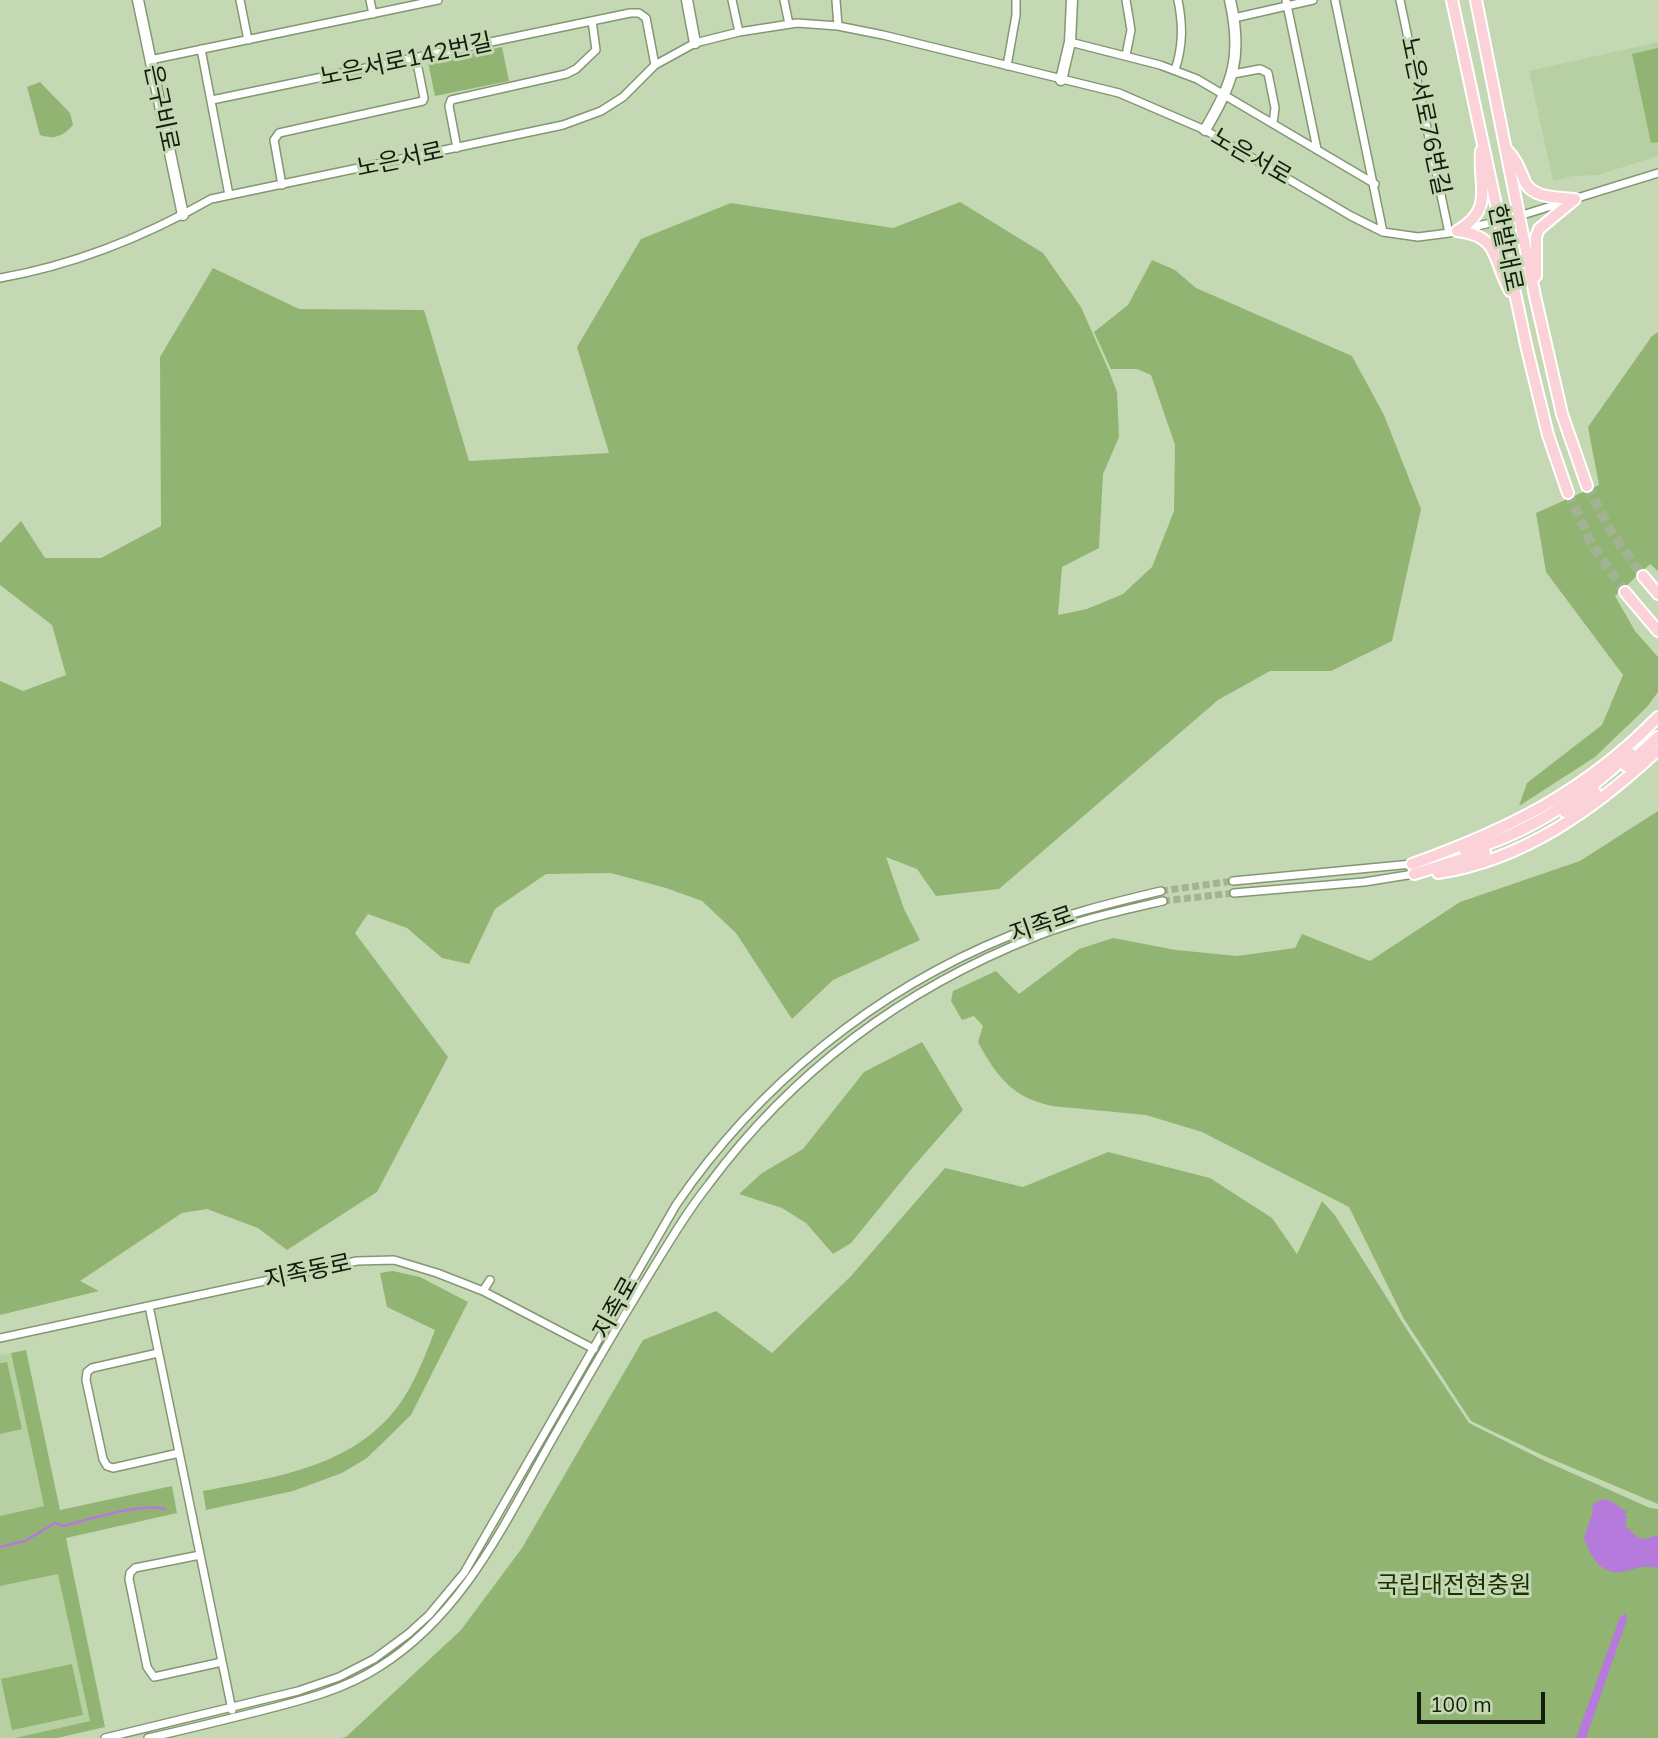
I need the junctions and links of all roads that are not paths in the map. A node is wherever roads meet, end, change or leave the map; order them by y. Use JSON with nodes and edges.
{"nodes":[{"id":1,"x":138,"y":0,"type":"edge"},
{"id":2,"x":240,"y":0,"type":"edge"},
{"id":3,"x":370,"y":0,"type":"edge"},
{"id":4,"x":438,"y":0,"type":"edge"},
{"id":5,"x":687,"y":0,"type":"edge"},
{"id":6,"x":732,"y":0,"type":"edge"},
{"id":7,"x":785,"y":0,"type":"edge"},
{"id":8,"x":836,"y":0,"type":"edge"},
{"id":9,"x":1016,"y":0,"type":"edge"},
{"id":10,"x":1072,"y":0,"type":"edge"},
{"id":11,"x":1126,"y":0,"type":"edge"},
{"id":12,"x":1178,"y":0,"type":"edge"},
{"id":13,"x":1230,"y":0,"type":"edge"},
{"id":14,"x":1313,"y":0,"type":"edge"},
{"id":15,"x":1335,"y":0,"type":"edge"},
{"id":16,"x":1400,"y":0,"type":"edge"},
{"id":17,"x":1452,"y":0,"type":"edge"},
{"id":18,"x":1476,"y":0,"type":"edge"},
{"id":19,"x":1286,"y":3,"type":"edge"},
{"id":20,"x":373,"y":13,"type":"junction"},
{"id":21,"x":1234,"y":18,"type":"junction"},
{"id":22,"x":592,"y":21,"type":"junction"},
{"id":23,"x":789,"y":24,"type":"junction"},
{"id":24,"x":838,"y":26,"type":"junction"},
{"id":25,"x":739,"y":32,"type":"junction"},
{"id":26,"x":248,"y":40,"type":"junction"},
{"id":27,"x":1070,"y":42,"type":"junction"},
{"id":28,"x":695,"y":43,"type":"junction"},
{"id":29,"x":201,"y":50,"type":"junction"},
{"id":30,"x":1126,"y":55,"type":"junction"},
{"id":31,"x":416,"y":58,"type":"junction"},
{"id":32,"x":150,"y":60,"type":"junction"},
{"id":33,"x":655,"y":65,"type":"junction"},
{"id":34,"x":1007,"y":66,"type":"junction"},
{"id":35,"x":1175,"y":70,"type":"junction"},
{"id":36,"x":1233,"y":74,"type":"junction"},
{"id":37,"x":1061,"y":80,"type":"junction"},
{"id":38,"x":1224,"y":96,"type":"junction"},
{"id":39,"x":212,"y":100,"type":"junction"},
{"id":40,"x":1273,"y":123,"type":"junction"},
{"id":41,"x":1205,"y":131,"type":"junction"},
{"id":42,"x":1482,"y":142,"type":"junction"},
{"id":43,"x":457,"y":148,"type":"junction"},
{"id":44,"x":1317,"y":149,"type":"junction"},
{"id":45,"x":1506,"y":149,"type":"junction"},
{"id":46,"x":1658,"y":173,"type":"edge"},
{"id":47,"x":282,"y":184,"type":"junction"},
{"id":48,"x":1375,"y":184,"type":"junction"},
{"id":49,"x":229,"y":195,"type":"junction"},
{"id":50,"x":1575,"y":199,"type":"junction"},
{"id":51,"x":183,"y":215,"type":"junction"},
{"id":52,"x":1519,"y":216,"type":"junction"},
{"id":53,"x":1500,"y":221,"type":"junction"},
{"id":54,"x":1383,"y":232,"type":"junction"},
{"id":55,"x":1453,"y":232,"type":"junction"},
{"id":56,"x":0,"y":278,"type":"edge"},
{"id":57,"x":1535,"y":296,"type":"junction"},
{"id":58,"x":1515,"y":299,"type":"junction"},
{"id":59,"x":1587,"y":486,"type":"tunnel mouth"},
{"id":60,"x":1568,"y":494,"type":"tunnel mouth"},
{"id":61,"x":1643,"y":576,"type":"tunnel mouth"},
{"id":62,"x":1625,"y":592,"type":"tunnel mouth"},
{"id":63,"x":1658,"y":594,"type":"edge"},
{"id":64,"x":1646,"y":619,"type":"junction"},
{"id":65,"x":1658,"y":631,"type":"edge"},
{"id":66,"x":1658,"y":639,"type":"edge"},
{"id":67,"x":1658,"y":717,"type":"edge"},
{"id":68,"x":1658,"y":727,"type":"edge"},
{"id":69,"x":1658,"y":737,"type":"edge"},
{"id":70,"x":1658,"y":750,"type":"edge"},
{"id":71,"x":1413,"y":869,"type":"junction"},
{"id":72,"x":1233,"y":881,"type":"tunnel mouth"},
{"id":73,"x":1161,"y":891,"type":"tunnel mouth"},
{"id":74,"x":1234,"y":893,"type":"tunnel mouth"},
{"id":75,"x":1163,"y":901,"type":"tunnel mouth"},
{"id":76,"x":491,"y":1280,"type":"dead end"},
{"id":77,"x":483,"y":1291,"type":"junction"},
{"id":78,"x":149,"y":1306,"type":"junction"},
{"id":79,"x":0,"y":1338,"type":"edge"},
{"id":80,"x":593,"y":1348,"type":"junction"},
{"id":81,"x":158,"y":1353,"type":"junction"},
{"id":82,"x":601,"y":1353,"type":"junction"},
{"id":83,"x":179,"y":1453,"type":"junction"},
{"id":84,"x":200,"y":1555,"type":"junction"},
{"id":85,"x":222,"y":1662,"type":"junction"},
{"id":86,"x":231,"y":1708,"type":"junction"},
{"id":87,"x":233,"y":1717,"type":"junction"},
{"id":88,"x":105,"y":1738,"type":"edge"},
{"id":89,"x":148,"y":1738,"type":"edge"}],
"edges":[{"from":1,"to":32,"type":"street","name":"은구비로"},
{"from":2,"to":26,"type":"street"},
{"from":3,"to":20,"type":"street"},
{"from":4,"to":20,"type":"street"},
{"from":5,"to":28,"type":"street"},
{"from":6,"to":25,"type":"street"},
{"from":7,"to":23,"type":"street"},
{"from":8,"to":24,"type":"street"},
{"from":9,"to":34,"type":"street"},
{"from":10,"to":27,"type":"street"},
{"from":11,"to":30,"type":"street"},
{"from":12,"to":35,"type":"street"},
{"from":13,"to":21,"type":"street"},
{"from":14,"to":19,"type":"street"},
{"from":15,"to":48,"type":"street"},
{"from":16,"to":55,"type":"street","name":"노은서로76번길"},
{"from":17,"to":42,"type":"main road","name":"한밭대로"},
{"from":18,"to":45,"type":"main road","name":"한밭대로"},
{"from":19,"to":21,"type":"street"},
{"from":19,"to":44,"type":"street"},
{"from":20,"to":26,"type":"street"},
{"from":21,"to":36,"type":"street"},
{"from":22,"to":31,"type":"street","name":"노은서로142번길"},
{"from":22,"to":33,"type":"street","name":"노은서로142번길"},
{"from":22,"to":43,"type":"street"},
{"from":23,"to":24,"type":"street","name":"노은서로"},
{"from":23,"to":25,"type":"street","name":"노은서로"},
{"from":24,"to":34,"type":"street","name":"노은서로"},
{"from":25,"to":28,"type":"street","name":"노은서로"},
{"from":26,"to":29,"type":"street"},
{"from":27,"to":30,"type":"street"},
{"from":27,"to":37,"type":"street"},
{"from":28,"to":33,"type":"street","name":"노은서로"},
{"from":29,"to":32,"type":"street"},
{"from":29,"to":39,"type":"street"},
{"from":30,"to":35,"type":"street"},
{"from":31,"to":39,"type":"street","name":"노은서로142번길"},
{"from":31,"to":47,"type":"street"},
{"from":32,"to":51,"type":"street","name":"은구비로"},
{"from":33,"to":43,"type":"street","name":"노은서로"},
{"from":34,"to":37,"type":"street","name":"노은서로"},
{"from":35,"to":38,"type":"street"},
{"from":36,"to":38,"type":"street"},
{"from":36,"to":40,"type":"street"},
{"from":37,"to":41,"type":"street","name":"노은서로"},
{"from":38,"to":40,"type":"street"},
{"from":38,"to":41,"type":"street"},
{"from":39,"to":49,"type":"street"},
{"from":40,"to":44,"type":"street"},
{"from":41,"to":54,"type":"street","name":"노은서로"},
{"from":42,"to":53,"type":"main road","name":"한밭대로"},
{"from":42,"to":55,"type":"main road"},
{"from":43,"to":47,"type":"street","name":"노은서로"},
{"from":44,"to":48,"type":"street"},
{"from":45,"to":50,"type":"main road"},
{"from":45,"to":52,"type":"main road","name":"한밭대로"},
{"from":46,"to":50,"type":"street","name":"노은서로"},
{"from":47,"to":49,"type":"street","name":"노은서로"},
{"from":48,"to":54,"type":"street"},
{"from":49,"to":51,"type":"street","name":"노은서로"},
{"from":50,"to":52,"type":"street","name":"노은서로"},
{"from":50,"to":57,"type":"main road"},
{"from":51,"to":56,"type":"street","name":"노은서로"},
{"from":52,"to":53,"type":"street","name":"노은서로"},
{"from":52,"to":57,"type":"main road","name":"한밭대로"},
{"from":53,"to":55,"type":"street","name":"노은서로"},
{"from":53,"to":58,"type":"main road","name":"한밭대로"},
{"from":54,"to":55,"type":"street","name":"노은서로"},
{"from":55,"to":58,"type":"main road"},
{"from":57,"to":59,"type":"main road","name":"한밭대로"},
{"from":58,"to":60,"type":"main road","name":"한밭대로"},
{"from":61,"to":63,"type":"main road"},
{"from":62,"to":64,"type":"main road"},
{"from":64,"to":65,"type":"main road"},
{"from":64,"to":66,"type":"main road"},
{"from":67,"to":71,"type":"main road"},
{"from":68,"to":71,"type":"main road"},
{"from":69,"to":71,"type":"main road"},
{"from":70,"to":71,"type":"main road"},
{"from":71,"to":72,"type":"street"},
{"from":71,"to":74,"type":"street"},
{"from":73,"to":80,"type":"street","name":"지족로"},
{"from":75,"to":82,"type":"street","name":"지족로"},
{"from":76,"to":77,"type":"street"},
{"from":77,"to":78,"type":"street","name":"지족동로"},
{"from":77,"to":80,"type":"street","name":"지족동로"},
{"from":78,"to":79,"type":"street","name":"지족동로"},
{"from":78,"to":81,"type":"street"},
{"from":80,"to":82,"type":"street","name":"지족동로"},
{"from":80,"to":86,"type":"street","name":"지족로"},
{"from":81,"to":83,"type":"street"},
{"from":81,"to":83,"type":"street"},
{"from":82,"to":87,"type":"street","name":"지족로"},
{"from":83,"to":84,"type":"street"},
{"from":84,"to":85,"type":"street"},
{"from":84,"to":85,"type":"street"},
{"from":85,"to":86,"type":"street"},
{"from":86,"to":87,"type":"street"},
{"from":86,"to":88,"type":"street","name":"지족로"},
{"from":87,"to":89,"type":"street","name":"지족로"}]}
